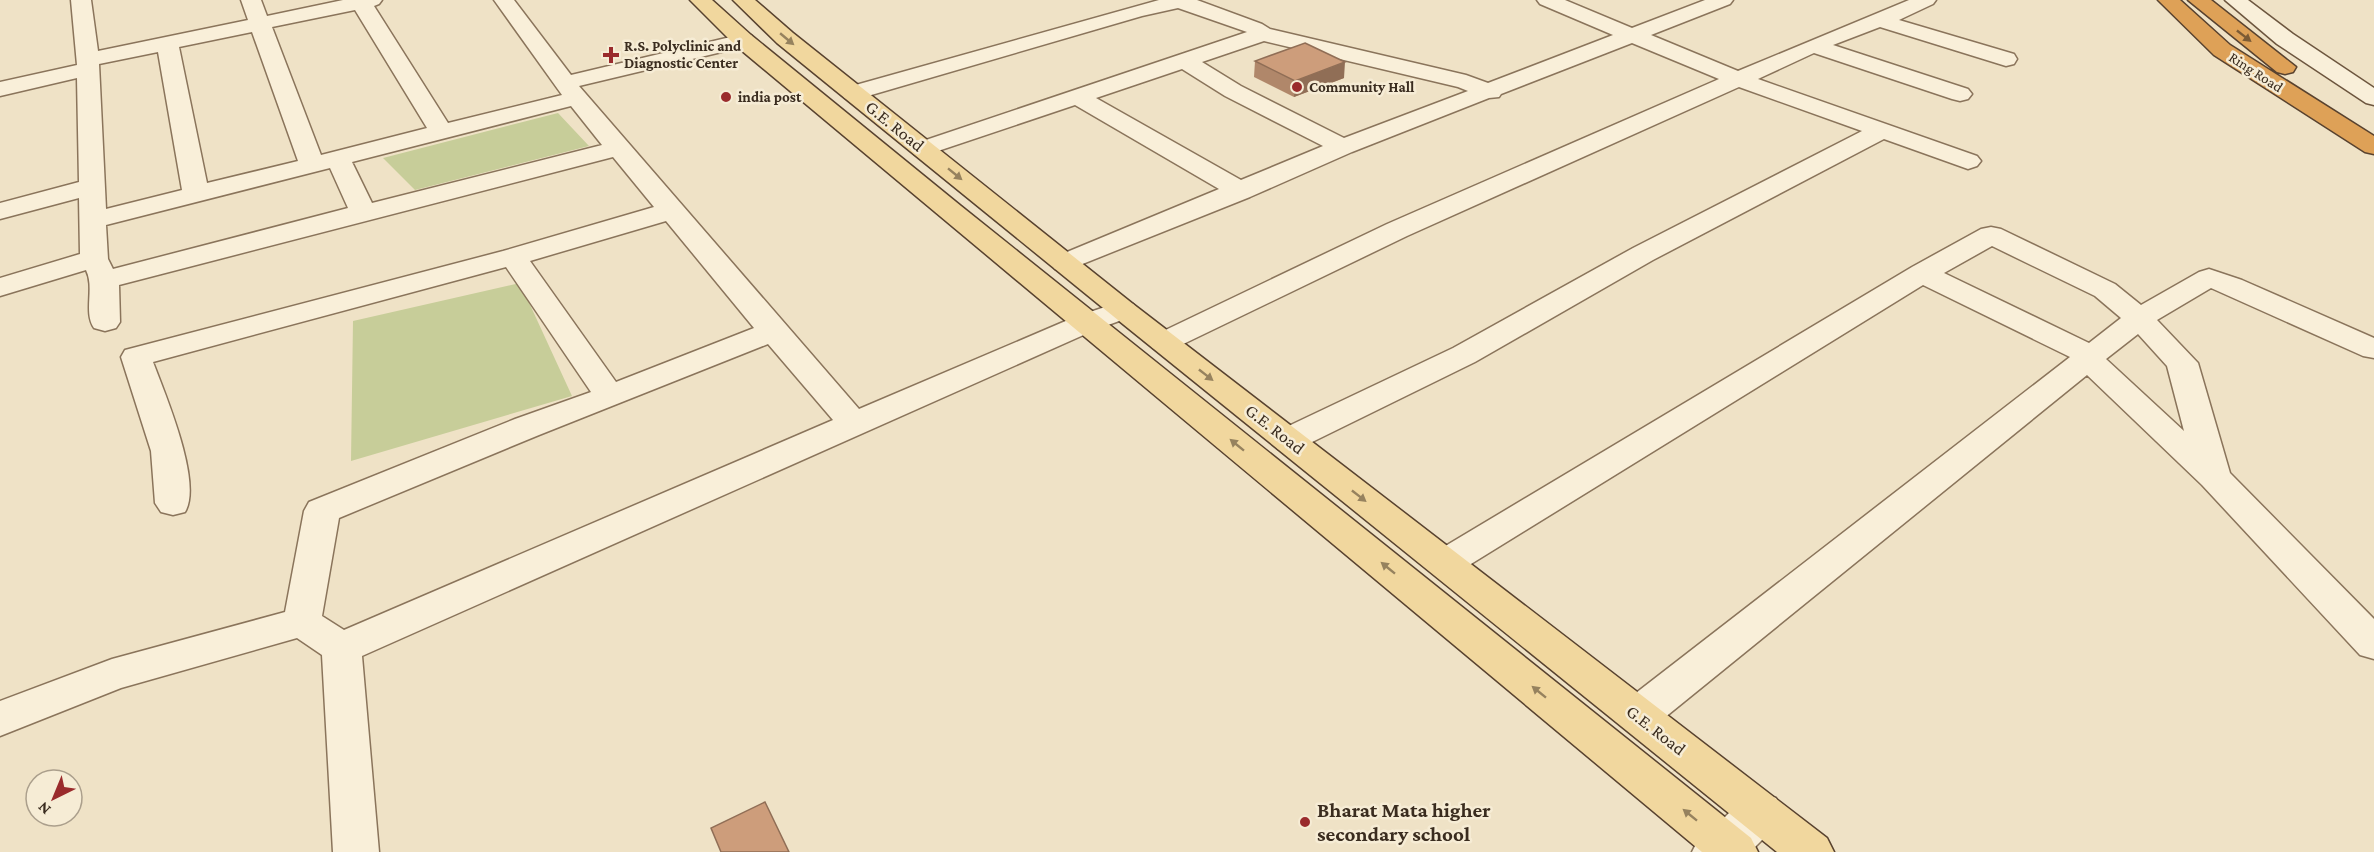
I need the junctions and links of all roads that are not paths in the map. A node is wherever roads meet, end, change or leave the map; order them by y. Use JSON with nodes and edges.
{"nodes":[{"id":1,"x":81,"y":0,"type":"edge"},
{"id":2,"x":251,"y":0,"type":"edge"},
{"id":3,"x":504,"y":0,"type":"edge"},
{"id":4,"x":700,"y":0,"type":"edge"},
{"id":5,"x":744,"y":0,"type":"edge"},
{"id":6,"x":1547,"y":0,"type":"edge"},
{"id":7,"x":1926,"y":0,"type":"edge"},
{"id":8,"x":2168,"y":0,"type":"edge"},
{"id":9,"x":2198,"y":0,"type":"edge"},
{"id":10,"x":2235,"y":0,"type":"edge"},
{"id":11,"x":367,"y":1,"type":"edge"},
{"id":12,"x":1184,"y":1,"type":"edge"},
{"id":13,"x":1706,"y":2,"type":"edge"},
{"id":14,"x":1882,"y":21,"type":"junction"},
{"id":15,"x":260,"y":24,"type":"junction"},
{"id":16,"x":1263,"y":34,"type":"junction"},
{"id":17,"x":1632,"y":36,"type":"junction"},
{"id":18,"x":744,"y":40,"type":"junction"},
{"id":19,"x":167,"y":43,"type":"junction"},
{"id":20,"x":1813,"y":46,"type":"junction"},
{"id":21,"x":2006,"y":59,"type":"dead end"},
{"id":22,"x":1183,"y":60,"type":"junction"},
{"id":23,"x":88,"y":64,"type":"junction"},
{"id":24,"x":1738,"y":79,"type":"junction"},
{"id":25,"x":0,"y":89,"type":"edge"},
{"id":26,"x":571,"y":91,"type":"junction"},
{"id":27,"x":1491,"y":92,"type":"junction"},
{"id":28,"x":854,"y":93,"type":"junction"},
{"id":29,"x":1960,"y":94,"type":"dead end"},
{"id":30,"x":1075,"y":96,"type":"junction"},
{"id":31,"x":2374,"y":98,"type":"edge"},
{"id":32,"x":2363,"y":130,"type":"edge"},
{"id":33,"x":1882,"y":131,"type":"junction"},
{"id":34,"x":441,"y":132,"type":"junction"},
{"id":35,"x":1343,"y":147,"type":"junction"},
{"id":36,"x":2374,"y":147,"type":"edge"},
{"id":37,"x":618,"y":148,"type":"junction"},
{"id":38,"x":923,"y":149,"type":"junction"},
{"id":39,"x":2374,"y":155,"type":"edge"},
{"id":40,"x":338,"y":158,"type":"junction"},
{"id":41,"x":1968,"y":161,"type":"dead end"},
{"id":42,"x":312,"y":165,"type":"junction"},
{"id":43,"x":92,"y":186,"type":"junction"},
{"id":44,"x":1241,"y":191,"type":"junction"},
{"id":45,"x":196,"y":194,"type":"junction"},
{"id":46,"x":0,"y":211,"type":"edge"},
{"id":47,"x":671,"y":211,"type":"junction"},
{"id":48,"x":363,"y":212,"type":"junction"},
{"id":49,"x":93,"y":220,"type":"junction"},
{"id":50,"x":513,"y":257,"type":"junction"},
{"id":51,"x":1065,"y":263,"type":"junction"},
{"id":52,"x":100,"y":270,"type":"junction"},
{"id":53,"x":1922,"y":273,"type":"junction"},
{"id":54,"x":0,"y":287,"type":"edge"},
{"id":55,"x":1123,"y":310,"type":"junction"},
{"id":56,"x":2139,"y":318,"type":"junction"},
{"id":57,"x":105,"y":322,"type":"dead end"},
{"id":58,"x":1086,"y":323,"type":"junction"},
{"id":59,"x":773,"y":331,"type":"junction"},
{"id":60,"x":1164,"y":342,"type":"junction"},
{"id":61,"x":2374,"y":349,"type":"edge"},
{"id":62,"x":2090,"y":357,"type":"junction"},
{"id":63,"x":610,"y":396,"type":"junction"},
{"id":64,"x":854,"y":424,"type":"junction"},
{"id":65,"x":1290,"y":441,"type":"junction"},
{"id":66,"x":2214,"y":477,"type":"junction"},
{"id":67,"x":173,"y":504,"type":"dead end"},
{"id":68,"x":1445,"y":564,"type":"junction"},
{"id":69,"x":302,"y":622,"type":"junction"},
{"id":70,"x":2374,"y":644,"type":"edge"},
{"id":71,"x":341,"y":648,"type":"junction"},
{"id":72,"x":1638,"y":716,"type":"junction"},
{"id":73,"x":0,"y":719,"type":"edge"},
{"id":74,"x":1760,"y":812,"type":"junction"},
{"id":75,"x":1726,"y":850,"type":"edge"},
{"id":76,"x":356,"y":852,"type":"edge"},
{"id":77,"x":1811,"y":852,"type":"edge"}],
"edges":[{"from":1,"to":23,"type":"street"},
{"from":2,"to":15,"type":"street"},
{"from":3,"to":26,"type":"street"},
{"from":4,"to":18,"type":"main road"},
{"from":5,"to":28,"type":"main road","name":"G.E. Road","one_way":true},
{"from":6,"to":17,"type":"street"},
{"from":7,"to":14,"type":"street"},
{"from":8,"to":32,"type":"highway","name":"Ring Road"},
{"from":9,"to":32,"type":"highway","one_way":true},
{"from":10,"to":31,"type":"street"},
{"from":11,"to":15,"type":"street"},
{"from":11,"to":34,"type":"street"},
{"from":12,"to":16,"type":"street"},
{"from":12,"to":28,"type":"street"},
{"from":13,"to":17,"type":"street"},
{"from":14,"to":20,"type":"street"},
{"from":14,"to":21,"type":"street"},
{"from":15,"to":19,"type":"street"},
{"from":15,"to":42,"type":"street"},
{"from":16,"to":22,"type":"street"},
{"from":16,"to":27,"type":"street"},
{"from":17,"to":24,"type":"street"},
{"from":17,"to":27,"type":"street"},
{"from":18,"to":26,"type":"street"},
{"from":18,"to":58,"type":"main road"},
{"from":19,"to":23,"type":"street"},
{"from":19,"to":45,"type":"street"},
{"from":20,"to":24,"type":"street"},
{"from":20,"to":29,"type":"street"},
{"from":22,"to":30,"type":"street"},
{"from":22,"to":35,"type":"street"},
{"from":23,"to":25,"type":"street"},
{"from":23,"to":43,"type":"street"},
{"from":24,"to":33,"type":"street"},
{"from":24,"to":60,"type":"street"},
{"from":26,"to":34,"type":"street"},
{"from":26,"to":37,"type":"street"},
{"from":27,"to":35,"type":"street"},
{"from":28,"to":38,"type":"main road","name":"G.E. Road"},
{"from":30,"to":38,"type":"street"},
{"from":30,"to":44,"type":"street"},
{"from":32,"to":36,"type":"highway"},
{"from":32,"to":39,"type":"street"},
{"from":33,"to":41,"type":"street"},
{"from":33,"to":65,"type":"street"},
{"from":34,"to":40,"type":"street"},
{"from":35,"to":44,"type":"street"},
{"from":37,"to":47,"type":"street"},
{"from":37,"to":48,"type":"street"},
{"from":38,"to":51,"type":"main road","name":"G.E. Road","one_way":true},
{"from":40,"to":42,"type":"street"},
{"from":40,"to":48,"type":"street"},
{"from":42,"to":45,"type":"street"},
{"from":43,"to":46,"type":"street"},
{"from":43,"to":49,"type":"street"},
{"from":44,"to":51,"type":"street"},
{"from":45,"to":49,"type":"street"},
{"from":47,"to":50,"type":"street"},
{"from":47,"to":59,"type":"street"},
{"from":48,"to":52,"type":"street"},
{"from":49,"to":52,"type":"street"},
{"from":50,"to":63,"type":"street"},
{"from":50,"to":67,"type":"street"},
{"from":51,"to":55,"type":"main road","name":"G.E. Road"},
{"from":52,"to":54,"type":"street"},
{"from":52,"to":57,"type":"street"},
{"from":53,"to":56,"type":"street"},
{"from":53,"to":62,"type":"street"},
{"from":53,"to":68,"type":"street"},
{"from":55,"to":58,"type":"street"},
{"from":55,"to":60,"type":"main road","name":"G.E. Road"},
{"from":56,"to":61,"type":"street"},
{"from":56,"to":62,"type":"street"},
{"from":56,"to":66,"type":"street"},
{"from":58,"to":64,"type":"street"},
{"from":75,"to":58,"type":"main road","one_way":true},
{"from":59,"to":63,"type":"street"},
{"from":59,"to":64,"type":"street"},
{"from":60,"to":65,"type":"main road","name":"G.E. Road","one_way":true},
{"from":62,"to":66,"type":"street"},
{"from":62,"to":72,"type":"street"},
{"from":63,"to":69,"type":"street"},
{"from":64,"to":71,"type":"street"},
{"from":65,"to":68,"type":"main road","name":"G.E. Road","one_way":true},
{"from":66,"to":70,"type":"street"},
{"from":68,"to":72,"type":"main road","name":"G.E. Road"},
{"from":69,"to":71,"type":"street"},
{"from":69,"to":73,"type":"street"},
{"from":71,"to":76,"type":"street"},
{"from":72,"to":74,"type":"main road","name":"G.E. Road"},
{"from":74,"to":75,"type":"street"},
{"from":74,"to":77,"type":"main road","name":"G.E. Road"}]}
